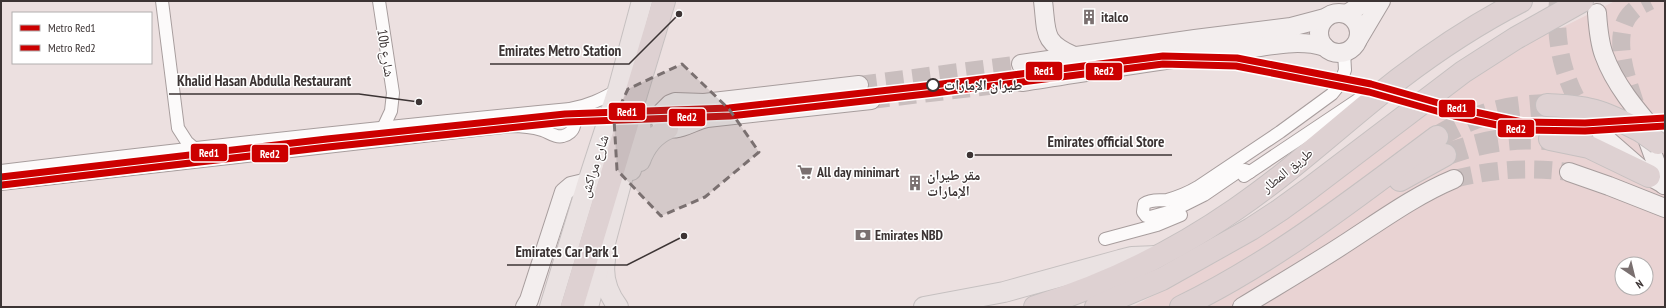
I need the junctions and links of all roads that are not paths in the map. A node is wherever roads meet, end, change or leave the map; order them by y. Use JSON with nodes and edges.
{"nodes":[{"id":1,"x":162,"y":1,"type":"edge"},
{"id":2,"x":379,"y":1,"type":"edge"},
{"id":3,"x":642,"y":1,"type":"edge"},
{"id":4,"x":664,"y":1,"type":"edge"},
{"id":5,"x":670,"y":1,"type":"edge"},
{"id":6,"x":1043,"y":1,"type":"edge"},
{"id":7,"x":1366,"y":1,"type":"edge"},
{"id":8,"x":1381,"y":1,"type":"edge"},
{"id":9,"x":1521,"y":1,"type":"edge"},
{"id":10,"x":1590,"y":7,"type":"edge"},
{"id":11,"x":1344,"y":10,"type":"edge"},
{"id":12,"x":1328,"y":12,"type":"edge"},
{"id":13,"x":1359,"y":38,"type":"junction"},
{"id":14,"x":1325,"y":47,"type":"junction"},
{"id":15,"x":1344,"y":52,"type":"junction"},
{"id":16,"x":1074,"y":56,"type":"junction"},
{"id":17,"x":1021,"y":64,"type":"tunnel mouth"},
{"id":18,"x":1399,"y":79,"type":"junction"},
{"id":19,"x":1022,"y":82,"type":"tunnel mouth"},
{"id":20,"x":859,"y":85,"type":"tunnel mouth"},
{"id":21,"x":618,"y":90,"type":"junction"},
{"id":22,"x":871,"y":100,"type":"tunnel mouth"},
{"id":23,"x":1547,"y":105,"type":"tunnel mouth"},
{"id":24,"x":570,"y":109,"type":"junction"},
{"id":25,"x":639,"y":117,"type":"junction"},
{"id":26,"x":492,"y":122,"type":"junction"},
{"id":27,"x":383,"y":128,"type":"junction"},
{"id":28,"x":668,"y":129,"type":"junction"},
{"id":29,"x":1602,"y":135,"type":"tunnel mouth"},
{"id":30,"x":1654,"y":138,"type":"edge"},
{"id":31,"x":1550,"y":139,"type":"tunnel mouth"},
{"id":32,"x":1441,"y":146,"type":"tunnel mouth"},
{"id":33,"x":194,"y":148,"type":"junction"},
{"id":34,"x":1,"y":171,"type":"edge"},
{"id":35,"x":1250,"y":172,"type":"junction"},
{"id":36,"x":1569,"y":172,"type":"tunnel mouth"},
{"id":37,"x":1454,"y":179,"type":"tunnel mouth"},
{"id":38,"x":588,"y":182,"type":"junction"},
{"id":39,"x":1659,"y":182,"type":"edge"},
{"id":40,"x":1,"y":184,"type":"edge"},
{"id":41,"x":1665,"y":208,"type":"edge"},
{"id":42,"x":618,"y":219,"type":"junction"},
{"id":43,"x":1251,"y":229,"type":"junction"},
{"id":44,"x":1105,"y":239,"type":"dead end"},
{"id":45,"x":1158,"y":256,"type":"junction"},
{"id":46,"x":559,"y":274,"type":"junction"},
{"id":47,"x":525,"y":307,"type":"edge"},
{"id":48,"x":539,"y":307,"type":"edge"},
{"id":49,"x":550,"y":307,"type":"edge"},
{"id":50,"x":572,"y":307,"type":"edge"},
{"id":51,"x":588,"y":307,"type":"edge"},
{"id":52,"x":618,"y":307,"type":"edge"},
{"id":53,"x":924,"y":307,"type":"edge"},
{"id":54,"x":1035,"y":307,"type":"edge"},
{"id":55,"x":1096,"y":307,"type":"edge"},
{"id":56,"x":1123,"y":307,"type":"edge"},
{"id":57,"x":1181,"y":307,"type":"edge"},
{"id":58,"x":1242,"y":307,"type":"edge"}],
"edges":[{"from":1,"to":33,"type":"street"},
{"from":2,"to":27,"type":"street","name":"10b شارع"},
{"from":3,"to":21,"type":"main road","name":"شارع مراكش"},
{"from":4,"to":50,"type":"highway"},
{"from":5,"to":25,"type":"main road"},
{"from":6,"to":16,"type":"street"},
{"from":7,"to":11,"type":"street"},
{"from":8,"to":13,"type":"street"},
{"from":9,"to":18,"type":"highway","name":"طريق المطار"},
{"from":10,"to":30,"type":"street"},
{"from":10,"to":43,"type":"highway","name":"طريق المطار"},
{"from":11,"to":12,"type":"street"},
{"from":11,"to":13,"type":"street"},
{"from":12,"to":14,"type":"street"},
{"from":12,"to":16,"type":"street"},
{"from":13,"to":15,"type":"street"},
{"from":14,"to":15,"type":"street"},
{"from":14,"to":19,"type":"street"},
{"from":15,"to":35,"type":"street"},
{"from":16,"to":17,"type":"street"},
{"from":18,"to":35,"type":"street"},
{"from":18,"to":45,"type":"highway","name":"طريق المطار"},
{"from":20,"to":28,"type":"street"},
{"from":21,"to":24,"type":"street"},
{"from":21,"to":38,"type":"main road","name":"شارع مراكش"},
{"from":22,"to":28,"type":"street"},
{"from":23,"to":30,"type":"highway"},
{"from":24,"to":26,"type":"street"},
{"from":24,"to":26,"type":"street"},
{"from":25,"to":42,"type":"main road"},
{"from":25,"to":51,"type":"main road"},
{"from":26,"to":27,"type":"street"},
{"from":26,"to":40,"type":"street"},
{"from":27,"to":33,"type":"street"},
{"from":28,"to":42,"type":"main road"},
{"from":29,"to":39,"type":"street"},
{"from":30,"to":39,"type":"street"},
{"from":31,"to":39,"type":"highway"},
{"from":32,"to":57,"type":"highway"},
{"from":33,"to":34,"type":"street"},
{"from":35,"to":44,"type":"street"},
{"from":36,"to":41,"type":"street"},
{"from":37,"to":58,"type":"street"},
{"from":38,"to":46,"type":"main road","name":"شارع مراكش"},
{"from":38,"to":47,"type":"street"},
{"from":42,"to":52,"type":"main road"},
{"from":43,"to":55,"type":"highway","name":"طريق المطار"},
{"from":43,"to":56,"type":"main road"},
{"from":45,"to":53,"type":"main road"},
{"from":45,"to":54,"type":"highway","name":"طريق المطار"},
{"from":46,"to":48,"type":"main road"},
{"from":46,"to":49,"type":"main road","name":"شارع مراكش"}]}
